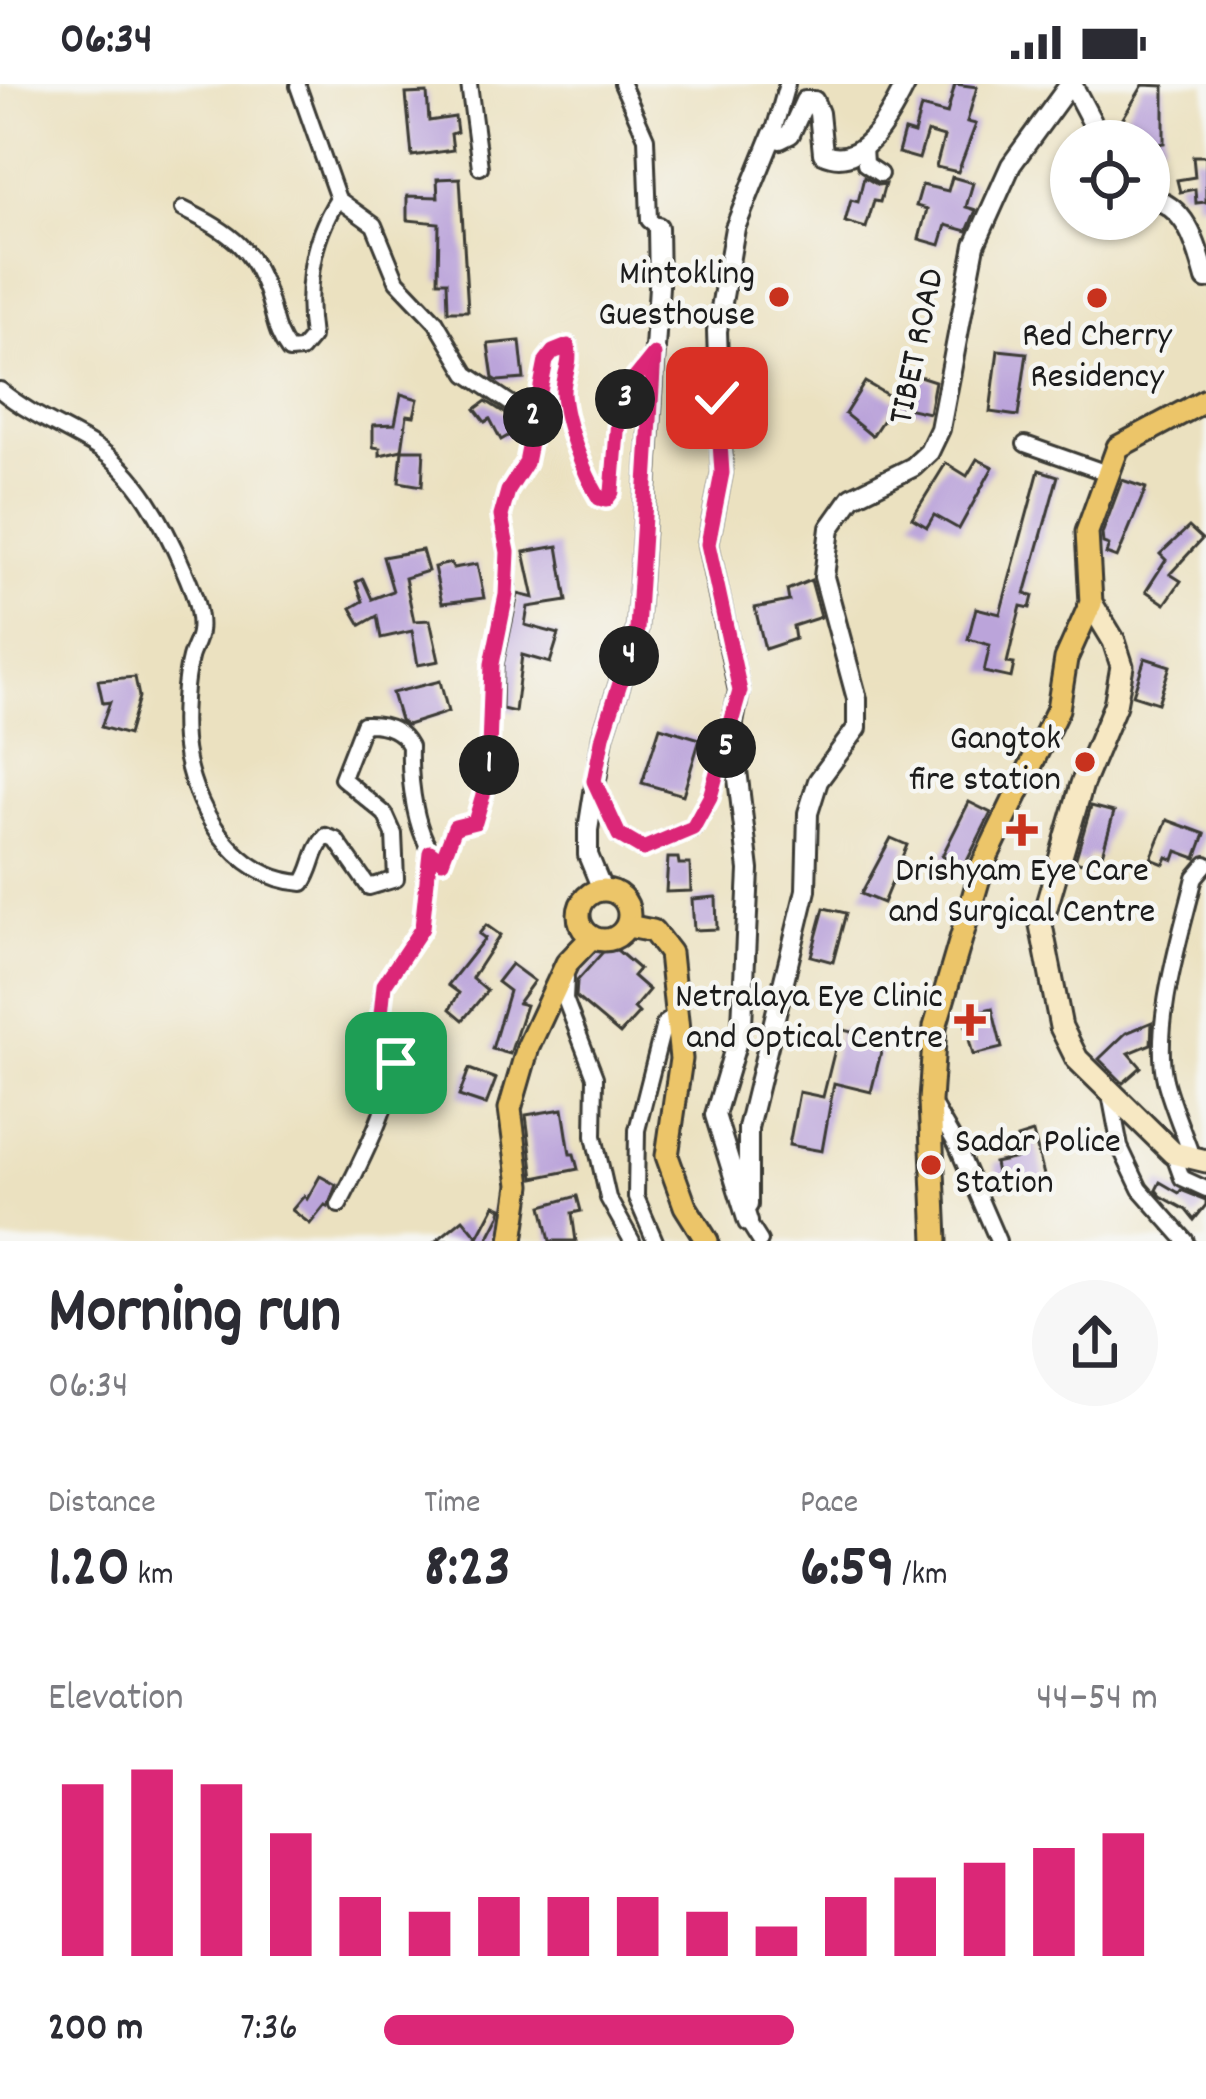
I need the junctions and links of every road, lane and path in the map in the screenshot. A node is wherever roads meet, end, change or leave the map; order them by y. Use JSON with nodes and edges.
{"nodes":[{"id":1,"x":469,"y":84,"type":"edge"},
{"id":2,"x":622,"y":84,"type":"edge"},
{"id":3,"x":787,"y":84,"type":"edge"},
{"id":4,"x":906,"y":84,"type":"edge"},
{"id":5,"x":1071,"y":84,"type":"edge"},
{"id":6,"x":298,"y":86,"type":"edge"},
{"id":7,"x":1091,"y":120,"type":"edge"},
{"id":8,"x":773,"y":134,"type":"junction"},
{"id":9,"x":864,"y":147,"type":"junction"},
{"id":10,"x":480,"y":167,"type":"dead end"},
{"id":11,"x":880,"y":174,"type":"dead end"},
{"id":12,"x":338,"y":199,"type":"junction"},
{"id":13,"x":183,"y":208,"type":"dead end"},
{"id":14,"x":1170,"y":208,"type":"edge"},
{"id":15,"x":658,"y":226,"type":"joint"},
{"id":16,"x":1206,"y":278,"type":"edge"},
{"id":17,"x":654,"y":355,"type":"junction"},
{"id":18,"x":0,"y":390,"type":"edge"},
{"id":19,"x":1206,"y":400,"type":"edge"},
{"id":20,"x":532,"y":418,"type":"junction"},
{"id":21,"x":1024,"y":444,"type":"dead end"},
{"id":22,"x":1107,"y":473,"type":"junction"},
{"id":23,"x":1090,"y":604,"type":"junction"},
{"id":24,"x":732,"y":728,"type":"junction"},
{"id":25,"x":594,"y":781,"type":"junction"},
{"id":26,"x":430,"y":852,"type":"junction"},
{"id":27,"x":1206,"y":864,"type":"edge"},
{"id":28,"x":602,"y":889,"type":"junction"},
{"id":29,"x":628,"y":926,"type":"junction"},
{"id":30,"x":591,"y":938,"type":"junction"},
{"id":31,"x":567,"y":963,"type":"junction"},
{"id":32,"x":679,"y":1013,"type":"junction"},
{"id":33,"x":1109,"y":1089,"type":"junction"},
{"id":34,"x":930,"y":1101,"type":"junction"},
{"id":35,"x":1191,"y":1158,"type":"edge"},
{"id":36,"x":1206,"y":1189,"type":"edge"},
{"id":37,"x":636,"y":1197,"type":"junction"},
{"id":38,"x":339,"y":1205,"type":"dead end"},
{"id":39,"x":748,"y":1222,"type":"junction"},
{"id":40,"x":620,"y":1225,"type":"junction"},
{"id":41,"x":512,"y":1241,"type":"edge"},
{"id":42,"x":632,"y":1241,"type":"edge"},
{"id":43,"x":655,"y":1241,"type":"edge"},
{"id":44,"x":707,"y":1241,"type":"edge"},
{"id":45,"x":760,"y":1241,"type":"edge"},
{"id":46,"x":936,"y":1241,"type":"edge"},
{"id":47,"x":998,"y":1241,"type":"edge"},
{"id":48,"x":1186,"y":1241,"type":"edge"}],
"edges":[{"from":1,"to":10,"type":"street"},
{"from":2,"to":15,"type":"street"},
{"from":3,"to":8,"type":"street"},
{"from":4,"to":9,"type":"street"},
{"from":5,"to":7,"type":"street"},
{"from":5,"to":39,"type":"street","name":"TIBET ROAD"},
{"from":6,"to":12,"type":"street"},
{"from":8,"to":9,"type":"street"},
{"from":8,"to":24,"type":"street"},
{"from":9,"to":11,"type":"street"},
{"from":12,"to":13,"type":"street"},
{"from":12,"to":20,"type":"street"},
{"from":14,"to":16,"type":"street"},
{"from":15,"to":17,"type":"street"},
{"from":17,"to":20,"type":"street"},
{"from":17,"to":25,"type":"street"},
{"from":18,"to":26,"type":"street"},
{"from":19,"to":22,"type":"main road"},
{"from":20,"to":26,"type":"street"},
{"from":21,"to":22,"type":"street"},
{"from":22,"to":23,"type":"main road"},
{"from":23,"to":33,"type":"main road"},
{"from":23,"to":34,"type":"main road"},
{"from":24,"to":25,"type":"street"},
{"from":24,"to":39,"type":"street"},
{"from":25,"to":28,"type":"street"},
{"from":26,"to":38,"type":"street"},
{"from":27,"to":35,"type":"street"},
{"from":28,"to":29,"type":"main road"},
{"from":28,"to":30,"type":"main road"},
{"from":29,"to":30,"type":"main road"},
{"from":29,"to":32,"type":"main road"},
{"from":30,"to":31,"type":"main road"},
{"from":31,"to":40,"type":"street"},
{"from":31,"to":41,"type":"main road"},
{"from":32,"to":37,"type":"street"},
{"from":32,"to":44,"type":"main road"},
{"from":33,"to":35,"type":"main road"},
{"from":33,"to":48,"type":"street"},
{"from":34,"to":46,"type":"main road"},
{"from":34,"to":47,"type":"street"},
{"from":35,"to":36,"type":"street"},
{"from":37,"to":40,"type":"street"},
{"from":37,"to":43,"type":"street"},
{"from":39,"to":45,"type":"street"},
{"from":40,"to":42,"type":"street"}]}
